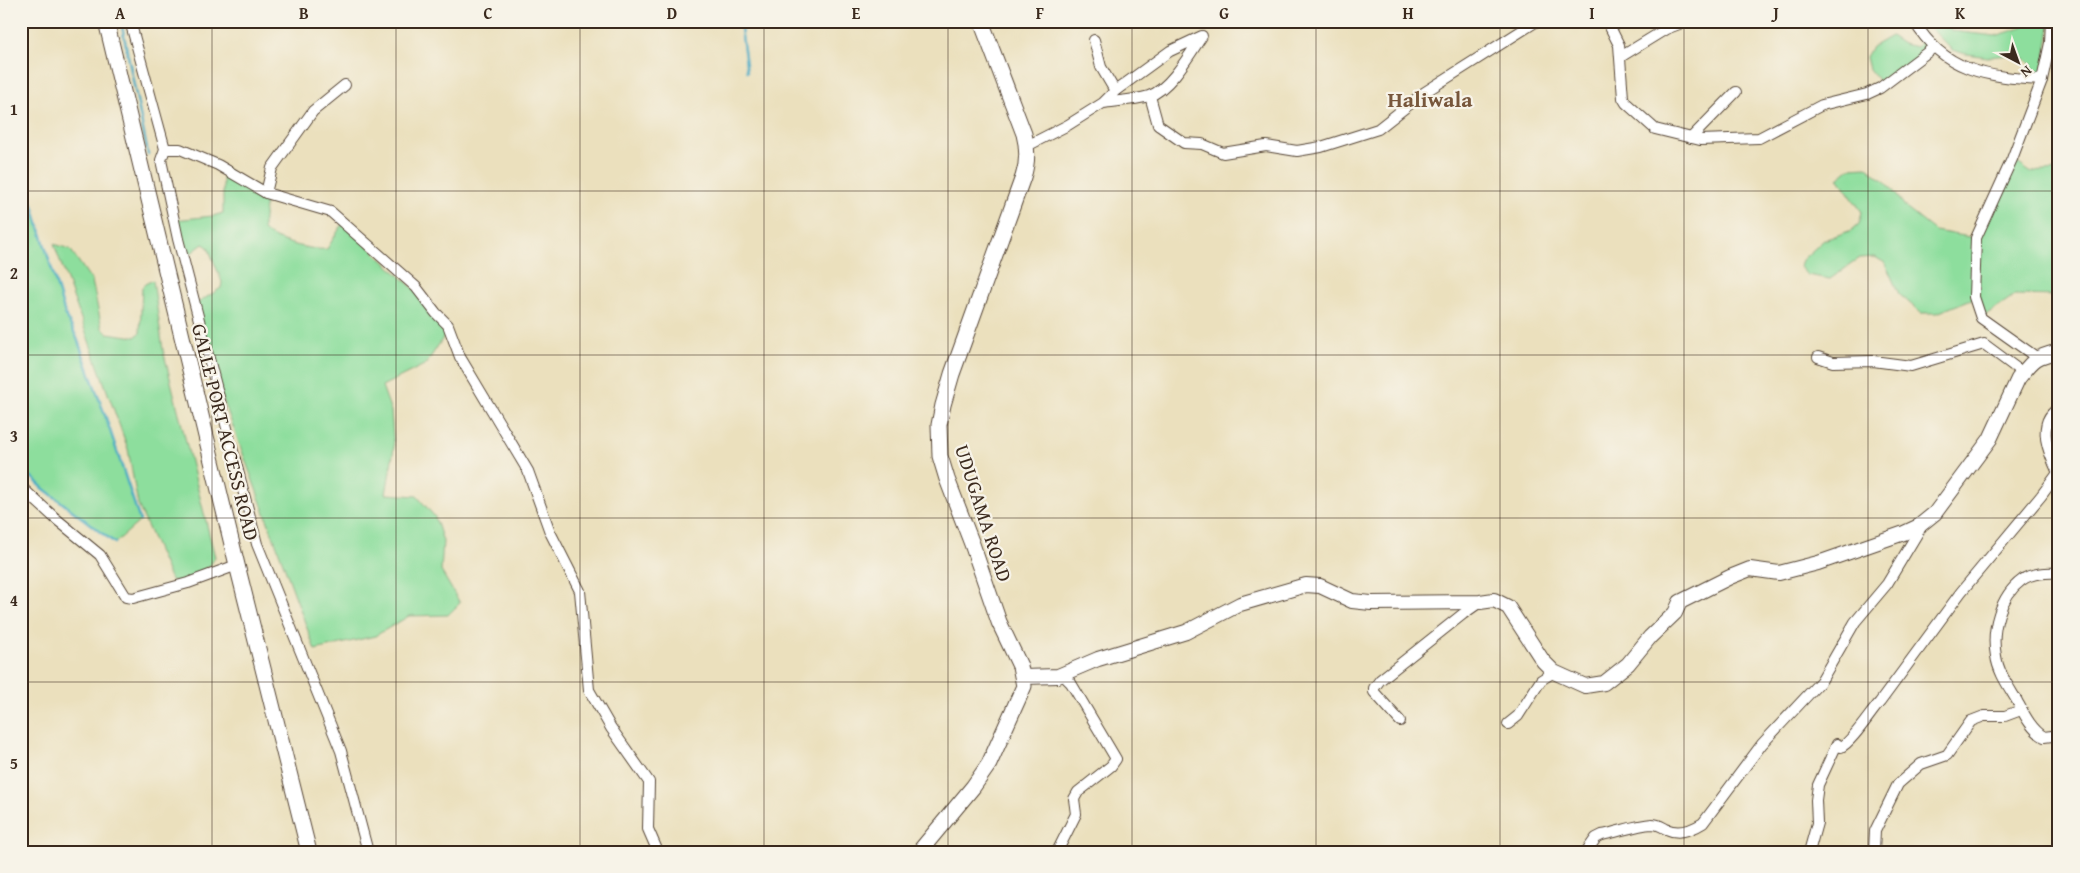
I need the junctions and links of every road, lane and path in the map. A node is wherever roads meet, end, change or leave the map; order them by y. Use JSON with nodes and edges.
{"nodes":[{"id":1,"x":106,"y":21,"type":"edge"},
{"id":2,"x":130,"y":21,"type":"edge"},
{"id":3,"x":981,"y":21,"type":"edge"},
{"id":4,"x":1537,"y":21,"type":"edge"},
{"id":5,"x":1607,"y":21,"type":"edge"},
{"id":6,"x":1687,"y":21,"type":"edge"},
{"id":7,"x":1914,"y":21,"type":"edge"},
{"id":8,"x":2051,"y":21,"type":"edge"},
{"id":9,"x":1094,"y":40,"type":"dead end"},
{"id":10,"x":1934,"y":48,"type":"junction"},
{"id":11,"x":1622,"y":56,"type":"junction"},
{"id":12,"x":2042,"y":80,"type":"junction"},
{"id":13,"x":345,"y":85,"type":"dead end"},
{"id":14,"x":1115,"y":91,"type":"junction"},
{"id":15,"x":1736,"y":92,"type":"dead end"},
{"id":16,"x":1150,"y":96,"type":"junction"},
{"id":17,"x":1103,"y":103,"type":"junction"},
{"id":18,"x":1691,"y":138,"type":"junction"},
{"id":19,"x":1027,"y":146,"type":"junction"},
{"id":20,"x":165,"y":149,"type":"junction"},
{"id":21,"x":266,"y":193,"type":"junction"},
{"id":22,"x":2059,"y":351,"type":"edge"},
{"id":23,"x":1818,"y":357,"type":"dead end"},
{"id":24,"x":2036,"y":357,"type":"junction"},
{"id":25,"x":2023,"y":373,"type":"junction"},
{"id":26,"x":2059,"y":408,"type":"edge"},
{"id":27,"x":2058,"y":474,"type":"edge"},
{"id":28,"x":21,"y":487,"type":"edge"},
{"id":29,"x":1919,"y":526,"type":"junction"},
{"id":30,"x":237,"y":566,"type":"junction"},
{"id":31,"x":2059,"y":573,"type":"edge"},
{"id":32,"x":1480,"y":602,"type":"junction"},
{"id":33,"x":1554,"y":672,"type":"junction"},
{"id":34,"x":1058,"y":676,"type":"junction"},
{"id":35,"x":1023,"y":677,"type":"junction"},
{"id":36,"x":2022,"y":710,"type":"junction"},
{"id":37,"x":1400,"y":721,"type":"dead end"},
{"id":38,"x":1508,"y":724,"type":"dead end"},
{"id":39,"x":2059,"y":732,"type":"edge"},
{"id":40,"x":309,"y":852,"type":"edge"},
{"id":41,"x":368,"y":852,"type":"edge"},
{"id":42,"x":658,"y":852,"type":"edge"},
{"id":43,"x":919,"y":852,"type":"edge"},
{"id":44,"x":1057,"y":852,"type":"edge"},
{"id":45,"x":1586,"y":852,"type":"edge"},
{"id":46,"x":1809,"y":852,"type":"edge"},
{"id":47,"x":1874,"y":852,"type":"edge"}],
"edges":[{"from":1,"to":30,"type":"main road","name":"GALLE PORT ACCESS ROAD"},
{"from":2,"to":20,"type":"street"},
{"from":3,"to":19,"type":"main road","name":"UDUGAMA ROAD"},
{"from":4,"to":16,"type":"street"},
{"from":5,"to":11,"type":"street"},
{"from":6,"to":11,"type":"street"},
{"from":7,"to":10,"type":"street"},
{"from":8,"to":12,"type":"street"},
{"from":9,"to":14,"type":"street"},
{"from":10,"to":12,"type":"street"},
{"from":10,"to":18,"type":"street"},
{"from":11,"to":18,"type":"street"},
{"from":12,"to":24,"type":"street"},
{"from":13,"to":21,"type":"street"},
{"from":14,"to":16,"type":"street"},
{"from":14,"to":17,"type":"street"},
{"from":15,"to":18,"type":"street"},
{"from":16,"to":17,"type":"street"},
{"from":17,"to":19,"type":"street"},
{"from":19,"to":35,"type":"main road","name":"UDUGAMA ROAD"},
{"from":20,"to":21,"type":"street"},
{"from":20,"to":41,"type":"street"},
{"from":21,"to":42,"type":"street"},
{"from":22,"to":24,"type":"main road"},
{"from":23,"to":25,"type":"street"},
{"from":24,"to":25,"type":"main road"},
{"from":25,"to":29,"type":"main road"},
{"from":26,"to":27,"type":"street"},
{"from":27,"to":46,"type":"street"},
{"from":28,"to":30,"type":"street"},
{"from":29,"to":33,"type":"main road"},
{"from":29,"to":45,"type":"street"},
{"from":30,"to":40,"type":"main road","name":"GALLE PORT ACCESS ROAD"},
{"from":31,"to":36,"type":"street"},
{"from":32,"to":33,"type":"main road"},
{"from":32,"to":34,"type":"main road"},
{"from":32,"to":37,"type":"street"},
{"from":33,"to":38,"type":"street"},
{"from":34,"to":35,"type":"main road"},
{"from":34,"to":44,"type":"street"},
{"from":35,"to":43,"type":"main road"},
{"from":36,"to":39,"type":"street"},
{"from":36,"to":47,"type":"street"}]}
